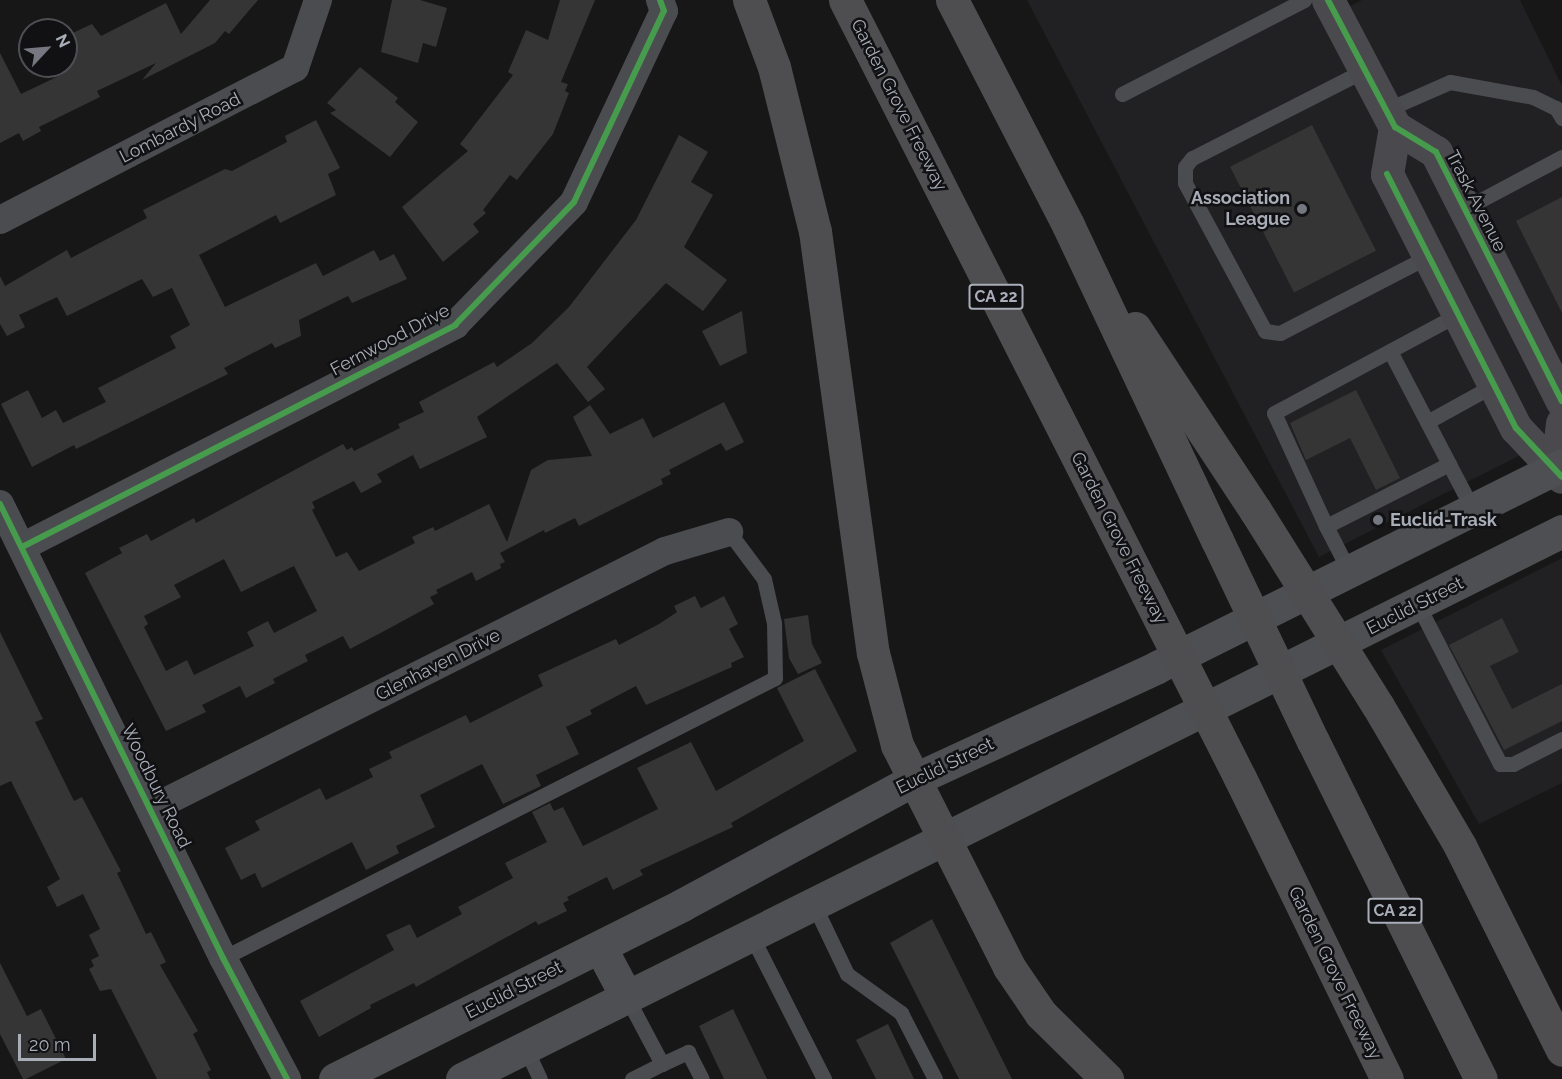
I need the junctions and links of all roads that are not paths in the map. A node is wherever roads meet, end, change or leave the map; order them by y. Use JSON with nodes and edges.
{"nodes":[{"id":1,"x":318,"y":0,"type":"edge"},
{"id":2,"x":660,"y":0,"type":"edge"},
{"id":3,"x":749,"y":0,"type":"edge"},
{"id":4,"x":845,"y":0,"type":"edge"},
{"id":5,"x":952,"y":0,"type":"edge"},
{"id":6,"x":1304,"y":0,"type":"edge"},
{"id":7,"x":1328,"y":0,"type":"edge"},
{"id":8,"x":1365,"y":70,"type":"junction"},
{"id":9,"x":1122,"y":94,"type":"dead end"},
{"id":10,"x":1562,"y":118,"type":"edge"},
{"id":11,"x":1390,"y":119,"type":"junction"},
{"id":12,"x":1562,"y":157,"type":"edge"},
{"id":13,"x":1464,"y":209,"type":"junction"},
{"id":14,"x":0,"y":220,"type":"edge"},
{"id":15,"x":1068,"y":225,"type":"junction"},
{"id":16,"x":1429,"y":256,"type":"junction"},
{"id":17,"x":1459,"y":314,"type":"junction"},
{"id":18,"x":1390,"y":351,"type":"junction"},
{"id":19,"x":1494,"y":385,"type":"junction"},
{"id":20,"x":1562,"y":401,"type":"edge"},
{"id":21,"x":1427,"y":422,"type":"junction"},
{"id":22,"x":1562,"y":423,"type":"edge"},
{"id":23,"x":1449,"y":464,"type":"junction"},
{"id":24,"x":1560,"y":470,"type":"edge"},
{"id":25,"x":0,"y":504,"type":"edge"},
{"id":26,"x":1473,"y":510,"type":"junction"},
{"id":27,"x":1326,"y":526,"type":"junction"},
{"id":28,"x":1562,"y":531,"type":"edge"},
{"id":29,"x":729,"y":532,"type":"joint"},
{"id":30,"x":22,"y":547,"type":"junction"},
{"id":31,"x":1349,"y":572,"type":"junction"},
{"id":32,"x":1418,"y":605,"type":"junction"},
{"id":33,"x":1562,"y":739,"type":"edge"},
{"id":34,"x":913,"y":780,"type":"junction"},
{"id":35,"x":151,"y":809,"type":"junction"},
{"id":36,"x":942,"y":839,"type":"junction"},
{"id":37,"x":813,"y":903,"type":"junction"},
{"id":38,"x":750,"y":933,"type":"junction"},
{"id":39,"x":600,"y":947,"type":"junction"},
{"id":40,"x":222,"y":958,"type":"junction"},
{"id":41,"x":626,"y":996,"type":"junction"},
{"id":42,"x":525,"y":1047,"type":"junction"},
{"id":43,"x":1562,"y":1050,"type":"edge"},
{"id":44,"x":662,"y":1064,"type":"junction"},
{"id":45,"x":287,"y":1079,"type":"edge"},
{"id":46,"x":335,"y":1079,"type":"edge"},
{"id":47,"x":462,"y":1079,"type":"edge"},
{"id":48,"x":540,"y":1079,"type":"edge"},
{"id":49,"x":632,"y":1079,"type":"edge"},
{"id":50,"x":702,"y":1079,"type":"edge"},
{"id":51,"x":824,"y":1079,"type":"edge"},
{"id":52,"x":935,"y":1079,"type":"edge"},
{"id":53,"x":1107,"y":1079,"type":"edge"},
{"id":54,"x":1387,"y":1079,"type":"edge"},
{"id":55,"x":1480,"y":1079,"type":"edge"}],
"edges":[{"from":1,"to":14,"type":"street","name":"Lombardy Road"},
{"from":2,"to":30,"type":"street","name":"Fernwood Drive"},
{"from":3,"to":34,"type":"highway"},
{"from":4,"to":54,"type":"highway","name":"Garden Grove Freeway","number":"CA 22","bridge":true},
{"from":5,"to":15,"type":"highway","number":"CA 22"},
{"from":6,"to":9,"type":"lane"},
{"from":7,"to":8,"type":"main road"},
{"from":8,"to":11,"type":"main road"},
{"from":8,"to":16,"type":"lane"},
{"from":10,"to":11,"type":"lane"},
{"from":11,"to":13,"type":"main road","name":"Trask Avenue"},
{"from":11,"to":16,"type":"main road"},
{"from":12,"to":13,"type":"lane"},
{"from":13,"to":20,"type":"main road","name":"Trask Avenue"},
{"from":15,"to":43,"type":"highway","bridge":true},
{"from":15,"to":55,"type":"highway","number":"CA 22","bridge":true},
{"from":16,"to":17,"type":"main road"},
{"from":17,"to":18,"type":"lane"},
{"from":17,"to":19,"type":"main road"},
{"from":18,"to":21,"type":"lane"},
{"from":18,"to":27,"type":"lane"},
{"from":19,"to":21,"type":"lane"},
{"from":19,"to":24,"type":"main road"},
{"from":21,"to":23,"type":"lane"},
{"from":22,"to":24,"type":"main road"},
{"from":23,"to":26,"type":"lane"},
{"from":23,"to":27,"type":"lane"},
{"from":24,"to":26,"type":"main road","name":"Euclid Street"},
{"from":25,"to":30,"type":"street","name":"Woodbury Road"},
{"from":26,"to":31,"type":"main road","name":"Euclid Street"},
{"from":27,"to":31,"type":"lane"},
{"from":28,"to":32,"type":"main road","name":"Euclid Street"},
{"from":29,"to":35,"type":"street","name":"Glenhaven Drive"},
{"from":29,"to":40,"type":"lane"},
{"from":30,"to":35,"type":"street","name":"Woodbury Road"},
{"from":31,"to":34,"type":"main road","name":"Euclid Street"},
{"from":32,"to":33,"type":"lane"},
{"from":32,"to":36,"type":"main road","name":"Euclid Street"},
{"from":34,"to":36,"type":"highway"},
{"from":34,"to":39,"type":"main road","name":"Euclid Street"},
{"from":35,"to":40,"type":"street","name":"Woodbury Road"},
{"from":36,"to":37,"type":"main road","name":"Euclid Street"},
{"from":36,"to":53,"type":"highway"},
{"from":37,"to":38,"type":"main road","name":"Euclid Street"},
{"from":37,"to":52,"type":"lane"},
{"from":38,"to":41,"type":"main road","name":"Euclid Street"},
{"from":38,"to":51,"type":"lane"},
{"from":39,"to":41,"type":"main road"},
{"from":39,"to":46,"type":"main road","name":"Euclid Street"},
{"from":40,"to":45,"type":"street","name":"Woodbury Road"},
{"from":41,"to":42,"type":"main road","name":"Euclid Street"},
{"from":41,"to":44,"type":"lane"},
{"from":42,"to":47,"type":"main road","name":"Euclid Street"},
{"from":42,"to":48,"type":"lane"},
{"from":44,"to":49,"type":"lane"},
{"from":44,"to":50,"type":"lane"}]}
